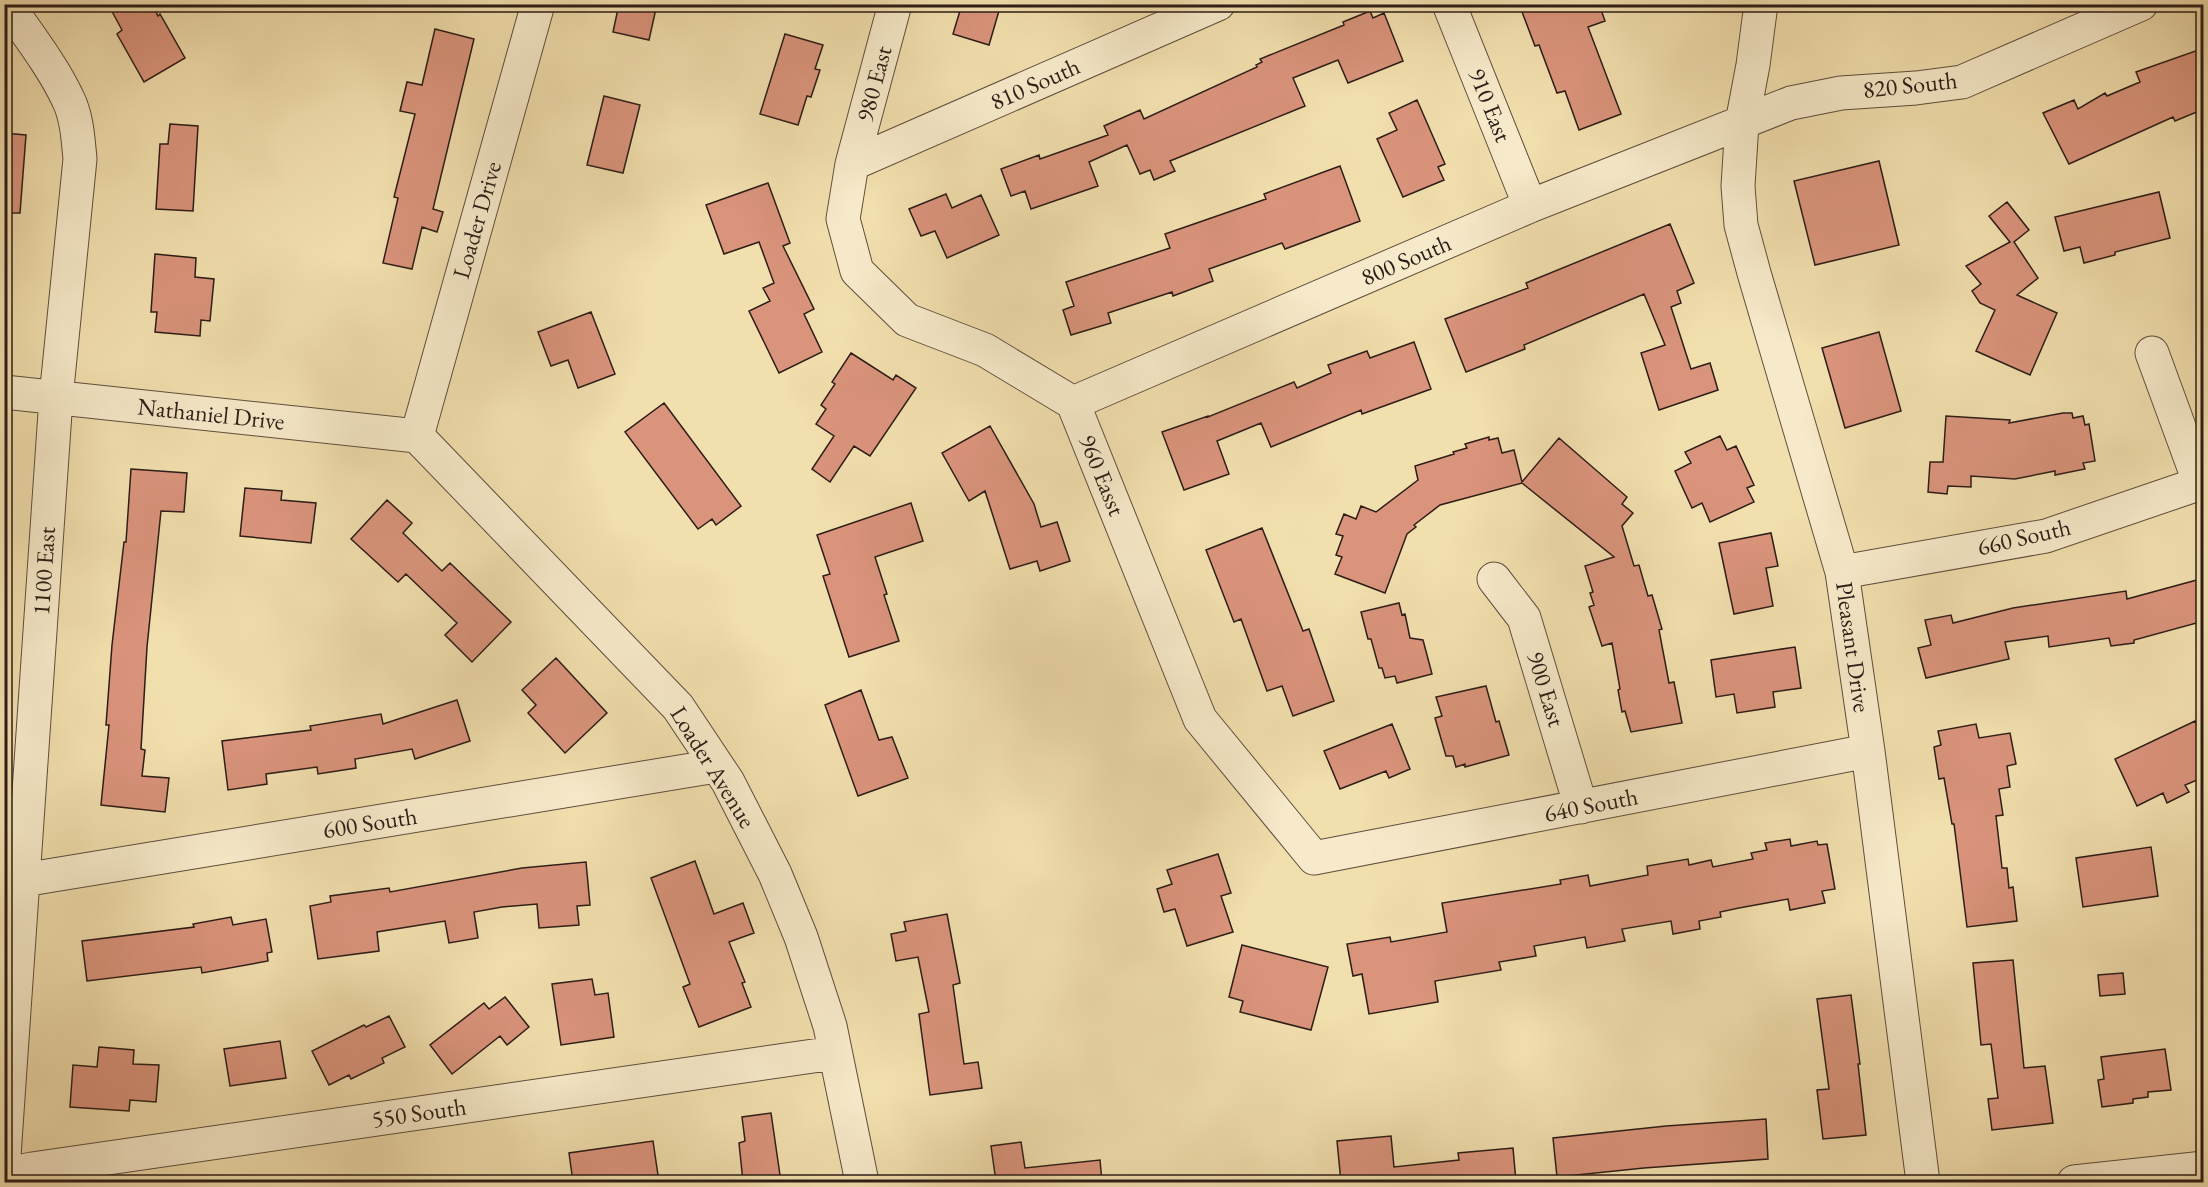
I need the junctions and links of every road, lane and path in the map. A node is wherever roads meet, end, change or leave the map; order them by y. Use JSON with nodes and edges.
{"nodes":[{"id":1,"x":7,"y":4,"type":"edge"},
{"id":2,"x":538,"y":4,"type":"edge"},
{"id":3,"x":895,"y":4,"type":"edge"},
{"id":4,"x":1218,"y":4,"type":"edge"},
{"id":5,"x":1449,"y":4,"type":"edge"},
{"id":6,"x":1761,"y":4,"type":"edge"},
{"id":7,"x":2141,"y":4,"type":"edge"},
{"id":8,"x":1742,"y":123,"type":"junction"},
{"id":9,"x":852,"y":164,"type":"junction"},
{"id":10,"x":1530,"y":206,"type":"junction"},
{"id":11,"x":2152,"y":353,"type":"dead end"},
{"id":12,"x":4,"y":392,"type":"edge"},
{"id":13,"x":56,"y":398,"type":"junction"},
{"id":14,"x":1073,"y":403,"type":"junction"},
{"id":15,"x":417,"y":436,"type":"junction"},
{"id":16,"x":2202,"y":483,"type":"edge"},
{"id":17,"x":1842,"y":572,"type":"junction"},
{"id":18,"x":1494,"y":579,"type":"dead end"},
{"id":19,"x":1868,"y":751,"type":"junction"},
{"id":20,"x":716,"y":766,"type":"junction"},
{"id":21,"x":1581,"y":807,"type":"junction"},
{"id":22,"x":1314,"y":858,"type":"joint"},
{"id":23,"x":24,"y":880,"type":"junction"},
{"id":24,"x":834,"y":1053,"type":"junction"},
{"id":25,"x":4,"y":1156,"type":"edge"},
{"id":26,"x":2204,"y":1168,"type":"edge"},
{"id":27,"x":4,"y":1175,"type":"edge"},
{"id":28,"x":862,"y":1182,"type":"edge"},
{"id":29,"x":1923,"y":1182,"type":"edge"},
{"id":30,"x":2074,"y":1182,"type":"edge"}],
"edges":[{"from":1,"to":13,"type":"street","name":"1100 East"},
{"from":2,"to":15,"type":"street","name":"Loader Drive"},
{"from":3,"to":9,"type":"street","name":"980 East"},
{"from":4,"to":9,"type":"street","name":"810 South"},
{"from":5,"to":10,"type":"street","name":"910 East"},
{"from":6,"to":8,"type":"street","name":"Pleasant Drive"},
{"from":7,"to":8,"type":"street","name":"820 South"},
{"from":8,"to":10,"type":"street","name":"800 South"},
{"from":8,"to":17,"type":"street","name":"Pleasant Drive"},
{"from":9,"to":14,"type":"street","name":"960 Easst"},
{"from":10,"to":14,"type":"street","name":"800 South"},
{"from":11,"to":16,"type":"street"},
{"from":12,"to":13,"type":"street","name":"Nathaniel Drive"},
{"from":13,"to":15,"type":"street","name":"Nathaniel Drive"},
{"from":13,"to":23,"type":"street","name":"1100 East"},
{"from":14,"to":22,"type":"street","name":"960 Easst"},
{"from":15,"to":20,"type":"street","name":"Loader Avenue"},
{"from":16,"to":17,"type":"street","name":"660 South"},
{"from":17,"to":19,"type":"street","name":"Pleasant Drive"},
{"from":18,"to":21,"type":"street","name":"900 East"},
{"from":19,"to":21,"type":"street","name":"640 South"},
{"from":19,"to":29,"type":"street","name":"Pleasant Drive"},
{"from":20,"to":23,"type":"street","name":"600 South"},
{"from":20,"to":24,"type":"street","name":"Loader Avenue"},
{"from":21,"to":22,"type":"street","name":"640 South"},
{"from":23,"to":25,"type":"street","name":"1100 East"},
{"from":24,"to":27,"type":"street","name":"550 South"},
{"from":24,"to":28,"type":"street","name":"Loader Avenue"},
{"from":26,"to":30,"type":"street"}]}
